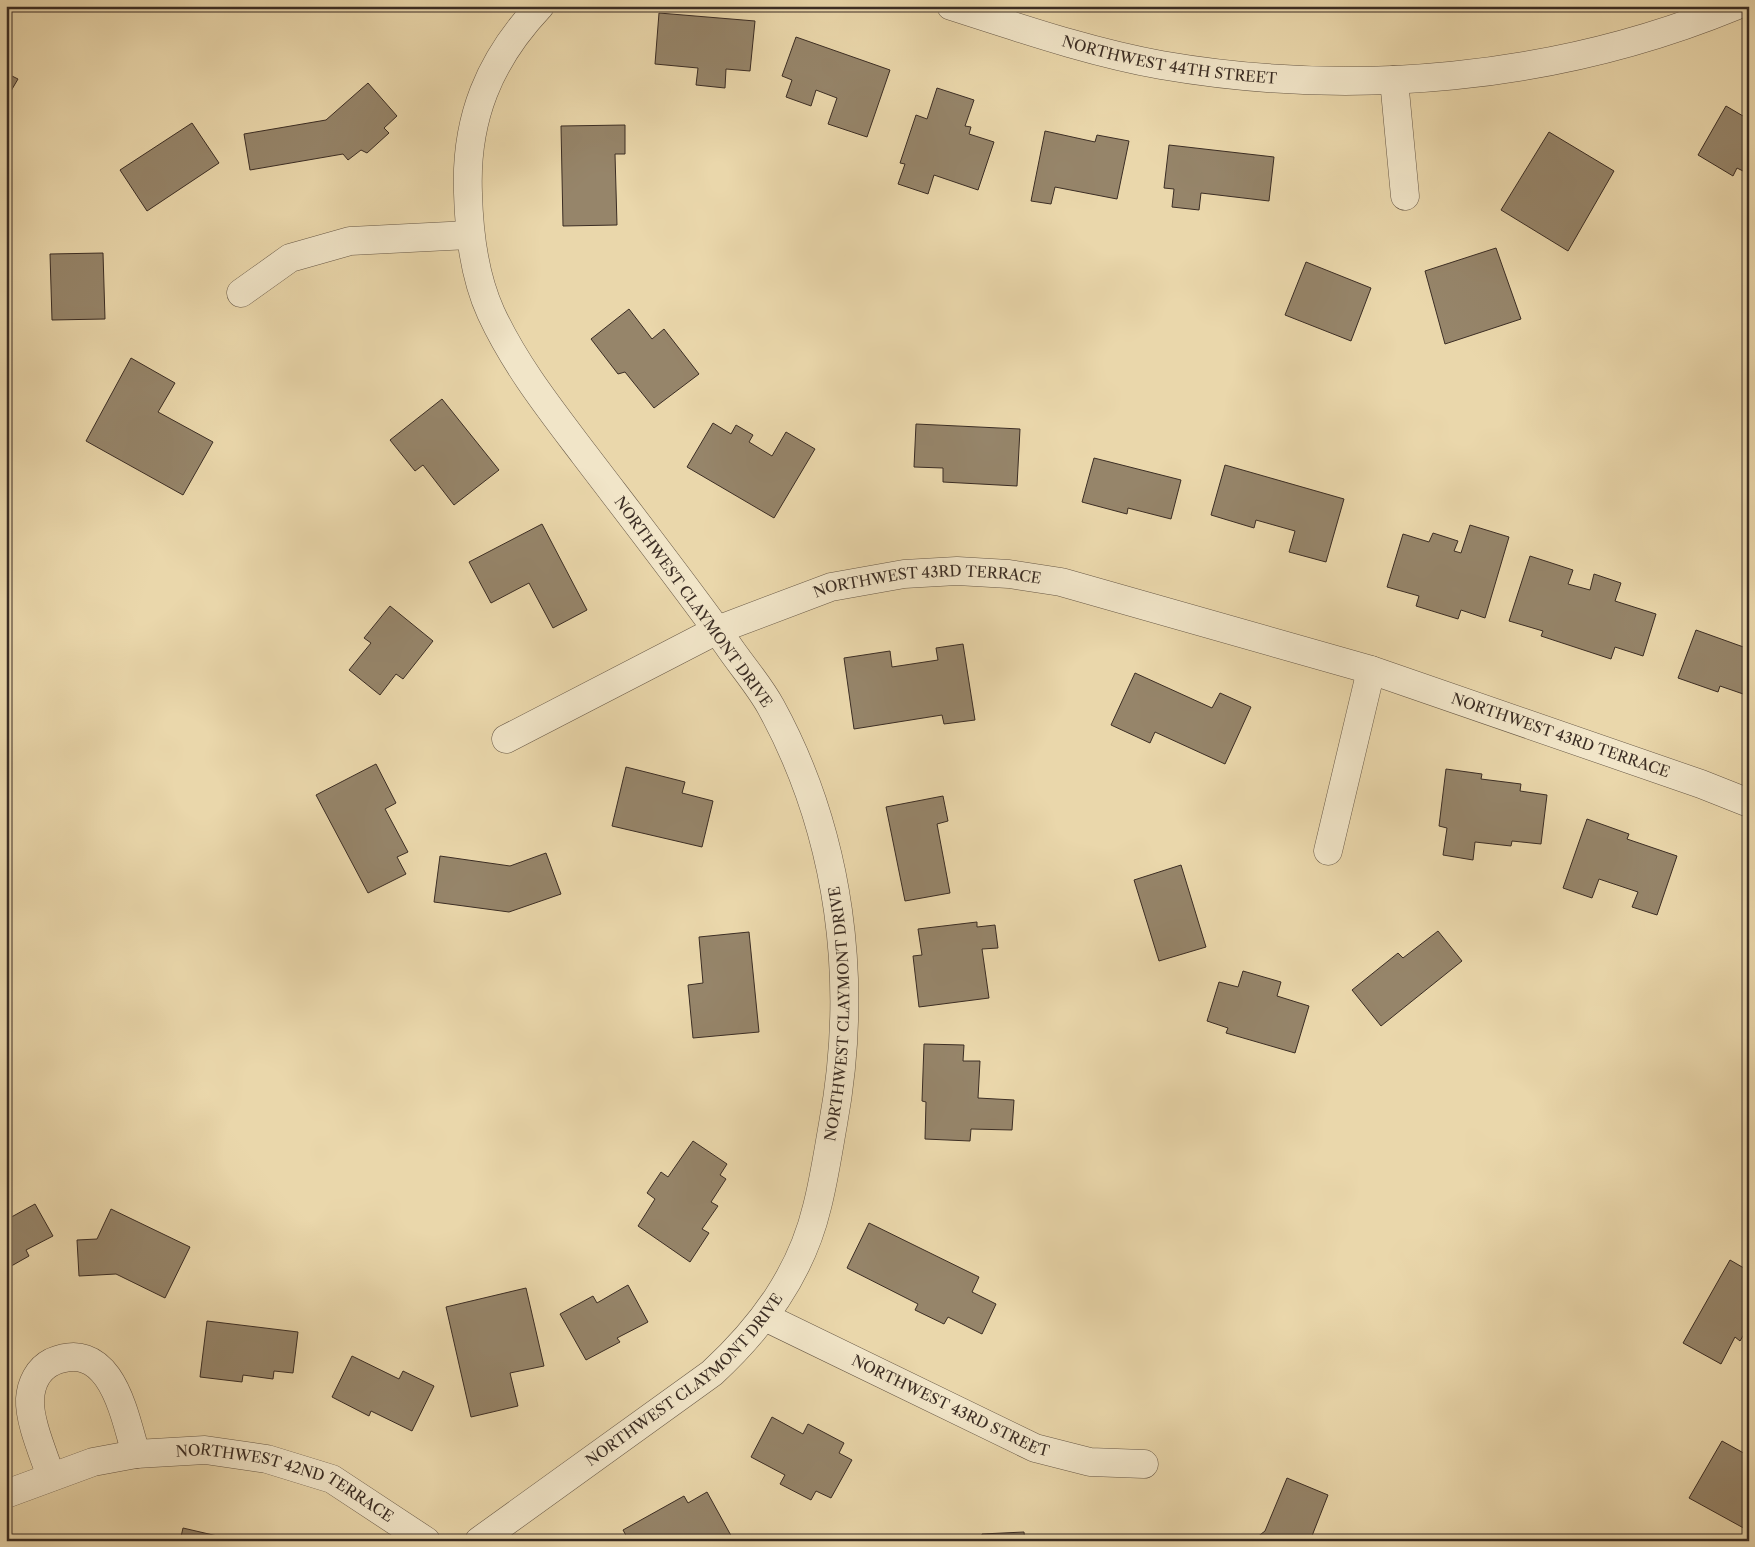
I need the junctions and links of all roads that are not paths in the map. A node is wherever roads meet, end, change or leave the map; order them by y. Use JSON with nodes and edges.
{"nodes":[{"id":1,"x":540,"y":6,"type":"edge"},
{"id":2,"x":951,"y":6,"type":"edge"},
{"id":3,"x":1736,"y":6,"type":"edge"},
{"id":4,"x":1394,"y":80,"type":"junction"},
{"id":5,"x":1405,"y":196,"type":"dead end"},
{"id":6,"x":469,"y":235,"type":"junction"},
{"id":7,"x":241,"y":293,"type":"dead end"},
{"id":8,"x":717,"y":630,"type":"junction"},
{"id":9,"x":1371,"y":670,"type":"junction"},
{"id":10,"x":506,"y":739,"type":"dead end"},
{"id":11,"x":1749,"y":803,"type":"edge"},
{"id":12,"x":1328,"y":851,"type":"dead end"},
{"id":13,"x":765,"y":1317,"type":"junction"},
{"id":14,"x":136,"y":1454,"type":"junction"},
{"id":15,"x":1144,"y":1464,"type":"dead end"},
{"id":16,"x":51,"y":1477,"type":"junction"},
{"id":17,"x":6,"y":1494,"type":"edge"},
{"id":18,"x":426,"y":1541,"type":"edge"},
{"id":19,"x":479,"y":1541,"type":"edge"}],
"edges":[{"from":1,"to":6,"type":"street","name":"NORTHWEST CLAYMONT DRIVE"},
{"from":2,"to":4,"type":"street","name":"NORTHWEST 44TH STREET"},
{"from":3,"to":4,"type":"street","name":"NORTHWEST 44TH STREET"},
{"from":4,"to":5,"type":"street"},
{"from":6,"to":7,"type":"street"},
{"from":6,"to":8,"type":"street","name":"NORTHWEST CLAYMONT DRIVE"},
{"from":8,"to":9,"type":"street","name":"NORTHWEST 43RD TERRACE"},
{"from":8,"to":10,"type":"street","name":"NORTHWEST 43RD TERRACE"},
{"from":8,"to":13,"type":"street","name":"NORTHWEST CLAYMONT DRIVE"},
{"from":9,"to":11,"type":"street","name":"NORTHWEST 43RD TERRACE"},
{"from":9,"to":12,"type":"street"},
{"from":13,"to":15,"type":"street","name":"NORTHWEST 43RD STREET"},
{"from":13,"to":19,"type":"street","name":"NORTHWEST CLAYMONT DRIVE"},
{"from":14,"to":16,"type":"street","name":"NORTHWEST 42ND TERRACE"},
{"from":14,"to":16,"type":"street"},
{"from":14,"to":18,"type":"street","name":"NORTHWEST 42ND TERRACE"},
{"from":16,"to":17,"type":"street","name":"NORTHWEST 42ND TERRACE"}]}
